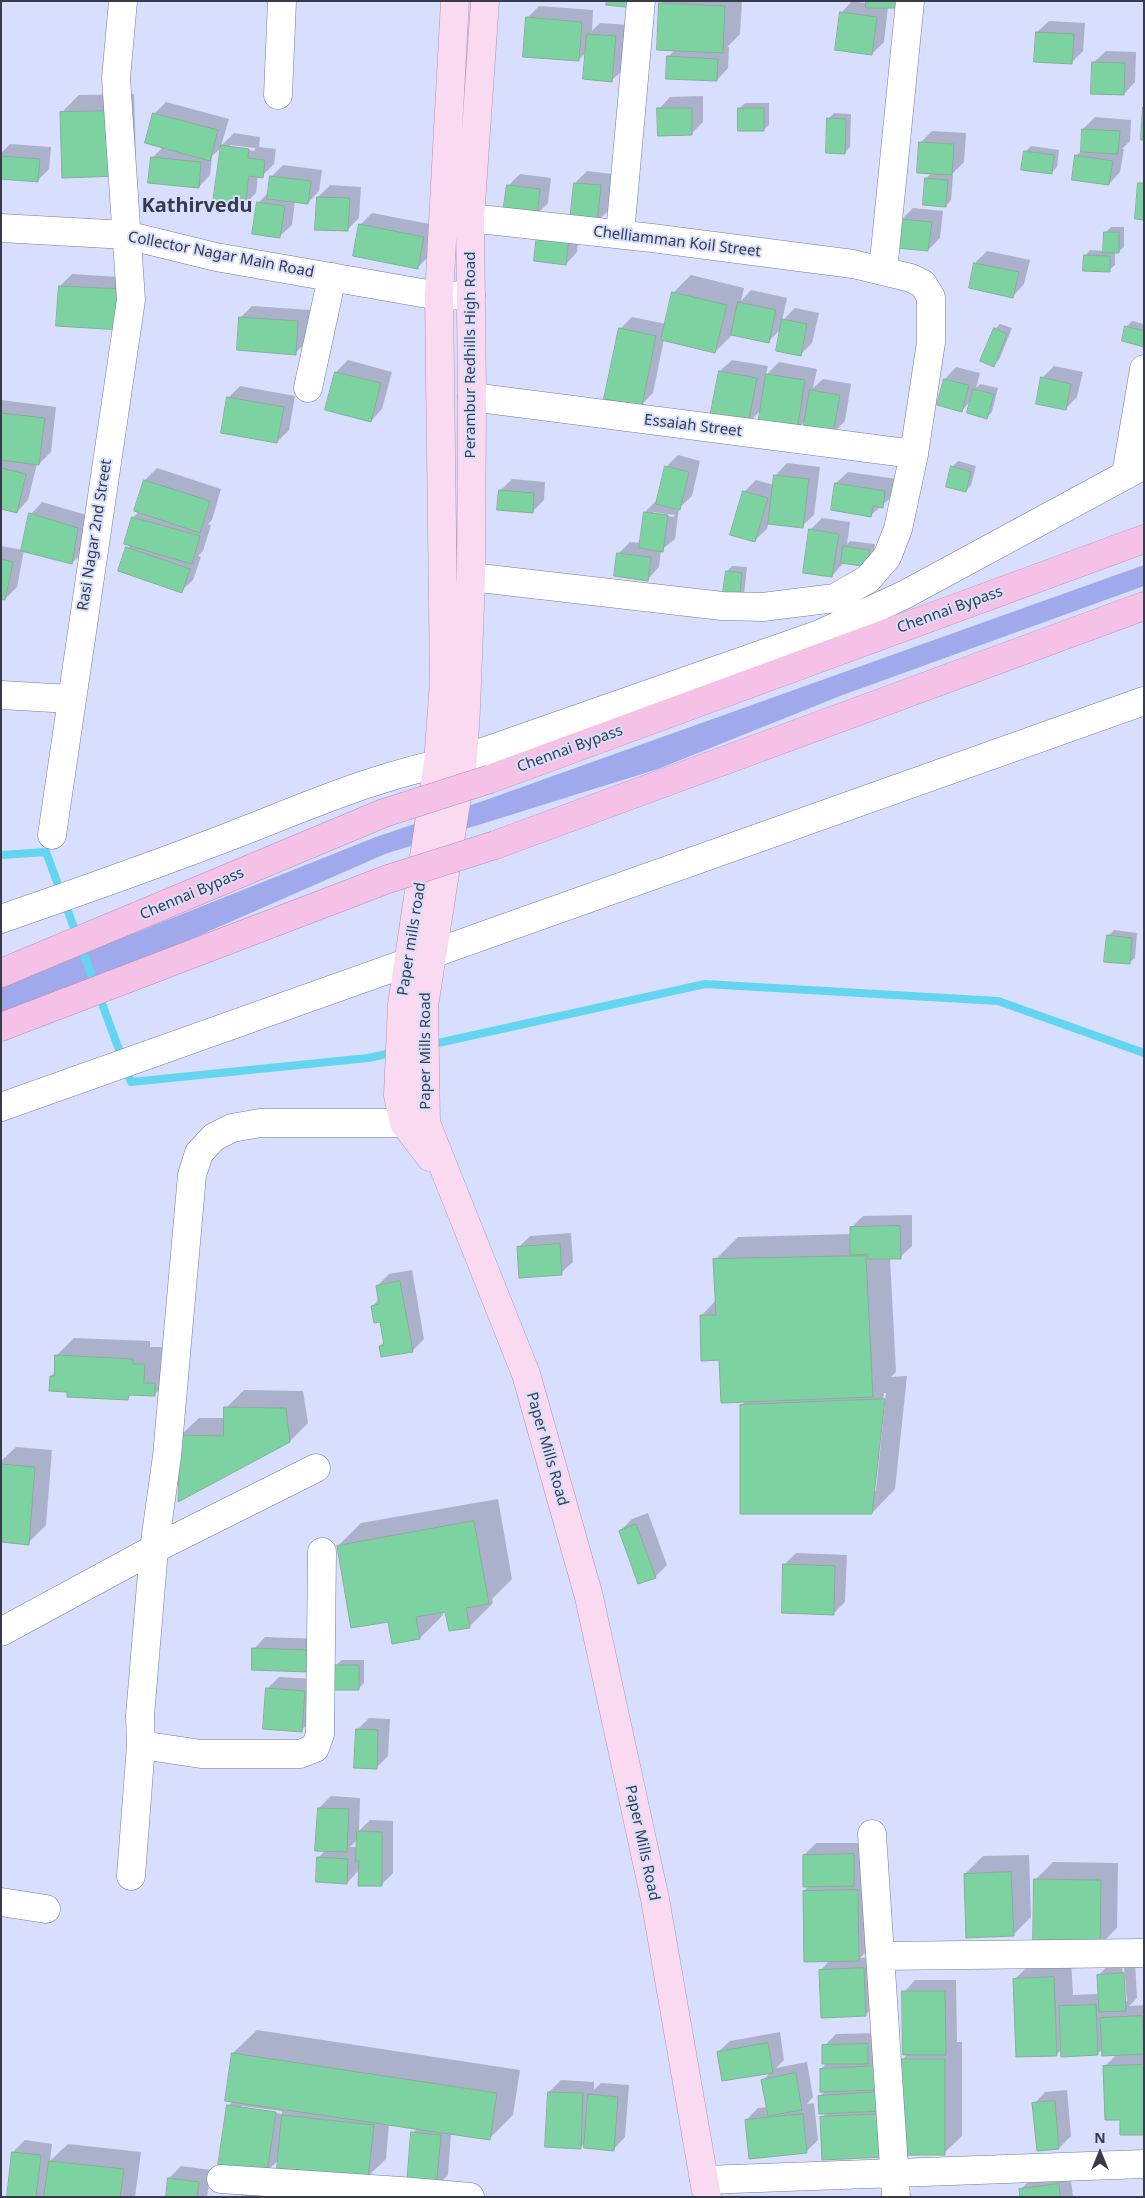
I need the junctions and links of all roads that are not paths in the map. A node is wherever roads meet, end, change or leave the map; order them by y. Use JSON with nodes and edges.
{"nodes":[{"id":1,"x":123,"y":1,"type":"edge"},
{"id":2,"x":282,"y":1,"type":"edge"},
{"id":3,"x":454,"y":1,"type":"edge"},
{"id":4,"x":485,"y":1,"type":"edge"},
{"id":5,"x":641,"y":1,"type":"edge"},
{"id":6,"x":910,"y":1,"type":"edge"},
{"id":7,"x":278,"y":95,"type":"dead end"},
{"id":8,"x":470,"y":218,"type":"junction"},
{"id":9,"x":1,"y":228,"type":"edge"},
{"id":10,"x":620,"y":234,"type":"junction"},
{"id":11,"x":126,"y":235,"type":"junction"},
{"id":12,"x":883,"y":271,"type":"junction"},
{"id":13,"x":332,"y":277,"type":"junction"},
{"id":14,"x":439,"y":296,"type":"junction"},
{"id":15,"x":471,"y":296,"type":"junction"},
{"id":16,"x":1144,"y":369,"type":"edge"},
{"id":17,"x":308,"y":388,"type":"dead end"},
{"id":18,"x":472,"y":397,"type":"junction"},
{"id":19,"x":914,"y":454,"type":"junction"},
{"id":20,"x":1135,"y":470,"type":"edge"},
{"id":21,"x":1144,"y":540,"type":"edge"},
{"id":22,"x":471,"y":577,"type":"junction"},
{"id":23,"x":1144,"y":606,"type":"edge"},
{"id":24,"x":1,"y":695,"type":"edge"},
{"id":25,"x":71,"y":699,"type":"junction"},
{"id":26,"x":1144,"y":701,"type":"edge"},
{"id":27,"x":466,"y":710,"type":"joint"},
{"id":28,"x":451,"y":761,"type":"junction"},
{"id":29,"x":52,"y":835,"type":"dead end"},
{"id":30,"x":1,"y":919,"type":"edge"},
{"id":31,"x":410,"y":961,"type":"junction"},
{"id":32,"x":7,"y":971,"type":"edge"},
{"id":33,"x":413,"y":1005,"type":"junction"},
{"id":34,"x":1,"y":1027,"type":"edge"},
{"id":35,"x":1,"y":1107,"type":"edge"},
{"id":36,"x":418,"y":1115,"type":"junction"},
{"id":37,"x":448,"y":1183,"type":"joint"},
{"id":38,"x":316,"y":1468,"type":"dead end"},
{"id":39,"x":154,"y":1550,"type":"junction"},
{"id":40,"x":322,"y":1552,"type":"dead end"},
{"id":41,"x":1,"y":1632,"type":"edge"},
{"id":42,"x":140,"y":1745,"type":"junction"},
{"id":43,"x":872,"y":1834,"type":"dead end"},
{"id":44,"x":131,"y":1876,"type":"dead end"},
{"id":45,"x":1,"y":1902,"type":"edge"},
{"id":46,"x":46,"y":1909,"type":"dead end"},
{"id":47,"x":1144,"y":1952,"type":"edge"},
{"id":48,"x":880,"y":1956,"type":"junction"},
{"id":49,"x":1144,"y":2164,"type":"edge"},
{"id":50,"x":221,"y":2178,"type":"dead end"},
{"id":51,"x":896,"y":2185,"type":"edge"},
{"id":52,"x":705,"y":2188,"type":"edge"},
{"id":53,"x":400,"y":2194,"type":"edge"},
{"id":54,"x":470,"y":2197,"type":"edge"}],
"edges":[{"from":1,"to":11,"type":"street","name":"Rasi Nagar 2nd Street"},
{"from":2,"to":7,"type":"street"},
{"from":3,"to":14,"type":"main road","name":"Perambur Redhills High Road"},
{"from":4,"to":8,"type":"main road","name":"Perambur Redhills High Road"},
{"from":5,"to":10,"type":"street"},
{"from":6,"to":12,"type":"street"},
{"from":8,"to":10,"type":"street","name":"Chelliamman Koil Street"},
{"from":8,"to":15,"type":"main road","name":"Perambur Redhills High Road"},
{"from":9,"to":11,"type":"street","name":"Collector Nagar Main Road"},
{"from":10,"to":12,"type":"street","name":"Chelliamman Koil Street"},
{"from":11,"to":13,"type":"street","name":"Collector Nagar Main Road"},
{"from":11,"to":25,"type":"street","name":"Rasi Nagar 2nd Street"},
{"from":12,"to":19,"type":"street","name":"Chelliamman Koil Street"},
{"from":13,"to":14,"type":"street","name":"Collector Nagar Main Road"},
{"from":13,"to":17,"type":"street"},
{"from":14,"to":15,"type":"street","name":"Collector Nagar Main Road"},
{"from":14,"to":28,"type":"main road","name":"Perambur Redhills High Road"},
{"from":15,"to":18,"type":"main road","name":"Perambur Redhills High Road"},
{"from":16,"to":20,"type":"street"},
{"from":18,"to":19,"type":"street","name":"Essaiah Street"},
{"from":18,"to":22,"type":"main road","name":"Perambur Redhills High Road"},
{"from":19,"to":22,"type":"street","name":"Chelliamman Koil Street"},
{"from":20,"to":28,"type":"street"},
{"from":21,"to":32,"type":"highway","name":"Chennai Bypass","bridge":true},
{"from":22,"to":27,"type":"main road","name":"Perambur Redhills High Road"},
{"from":23,"to":34,"type":"highway","bridge":true},
{"from":24,"to":25,"type":"street"},
{"from":25,"to":29,"type":"street","name":"Rasi Nagar 2nd Street"},
{"from":26,"to":31,"type":"street"},
{"from":27,"to":28,"type":"main road","name":"Paper Mills Road"},
{"from":28,"to":30,"type":"street"},
{"from":28,"to":31,"type":"main road","name":"Paper Mills Road"},
{"from":31,"to":33,"type":"main road","name":"Paper Mills Road"},
{"from":31,"to":35,"type":"street"},
{"from":33,"to":36,"type":"main road","name":"Paper Mills Road"},
{"from":33,"to":36,"type":"main road","name":"Paper mills road"},
{"from":36,"to":37,"type":"main road","name":"Paper mills road"},
{"from":36,"to":39,"type":"street"},
{"from":37,"to":52,"type":"main road","name":"Paper Mills Road"},
{"from":38,"to":39,"type":"street"},
{"from":39,"to":41,"type":"street"},
{"from":39,"to":42,"type":"street"},
{"from":40,"to":42,"type":"street"},
{"from":42,"to":44,"type":"street"},
{"from":43,"to":48,"type":"street"},
{"from":45,"to":46,"type":"street"},
{"from":47,"to":48,"type":"street"},
{"from":48,"to":51,"type":"street"},
{"from":49,"to":51,"type":"street"},
{"from":50,"to":53,"type":"street"},
{"from":51,"to":52,"type":"street"},
{"from":53,"to":54,"type":"street"}]}
